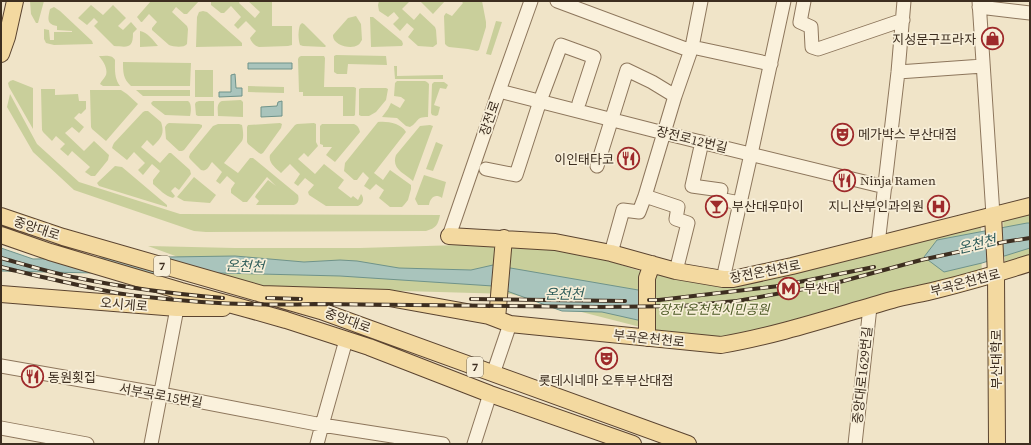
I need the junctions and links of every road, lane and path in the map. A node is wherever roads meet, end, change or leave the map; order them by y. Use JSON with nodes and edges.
{"nodes":[{"id":1,"x":15,"y":1,"type":"edge"},
{"id":2,"x":531,"y":1,"type":"edge"},
{"id":3,"x":557,"y":1,"type":"edge"},
{"id":4,"x":701,"y":1,"type":"edge"},
{"id":5,"x":784,"y":1,"type":"edge"},
{"id":6,"x":804,"y":1,"type":"edge"},
{"id":7,"x":904,"y":1,"type":"edge"},
{"id":8,"x":979,"y":4,"type":"edge"},
{"id":9,"x":1030,"y":13,"type":"edge"},
{"id":10,"x":903,"y":20,"type":"junction"},
{"id":11,"x":4,"y":43,"type":"edge"},
{"id":12,"x":692,"y":47,"type":"junction"},
{"id":13,"x":1,"y":54,"type":"edge"},
{"id":14,"x":771,"y":64,"type":"junction"},
{"id":15,"x":983,"y":66,"type":"junction"},
{"id":16,"x":898,"y":72,"type":"junction"},
{"id":17,"x":499,"y":91,"type":"junction"},
{"id":18,"x":675,"y":96,"type":"junction"},
{"id":19,"x":540,"y":101,"type":"junction"},
{"id":20,"x":579,"y":103,"type":"dead end"},
{"id":21,"x":611,"y":119,"type":"junction"},
{"id":22,"x":664,"y":133,"type":"junction"},
{"id":23,"x":702,"y":142,"type":"junction"},
{"id":24,"x":751,"y":154,"type":"junction"},
{"id":25,"x":597,"y":166,"type":"dead end"},
{"id":26,"x":486,"y":169,"type":"dead end"},
{"id":27,"x":885,"y":187,"type":"junction"},
{"id":28,"x":645,"y":196,"type":"junction"},
{"id":29,"x":740,"y":203,"type":"junction"},
{"id":30,"x":1030,"y":206,"type":"edge"},
{"id":31,"x":993,"y":215,"type":"junction"},
{"id":32,"x":1,"y":216,"type":"edge"},
{"id":33,"x":1,"y":235,"type":"edge"},
{"id":34,"x":449,"y":236,"type":"joint"},
{"id":35,"x":504,"y":243,"type":"junction"},
{"id":36,"x":878,"y":244,"type":"junction"},
{"id":37,"x":611,"y":253,"type":"junction"},
{"id":38,"x":1030,"y":263,"type":"edge"},
{"id":39,"x":649,"y":271,"type":"junction"},
{"id":40,"x":676,"y":271,"type":"junction"},
{"id":41,"x":996,"y":274,"type":"junction"},
{"id":42,"x":723,"y":279,"type":"junction"},
{"id":43,"x":181,"y":291,"type":"junction"},
{"id":44,"x":1,"y":294,"type":"edge"},
{"id":45,"x":261,"y":294,"type":"junction"},
{"id":46,"x":870,"y":307,"type":"junction"},
{"id":47,"x":177,"y":308,"type":"junction"},
{"id":48,"x":247,"y":309,"type":"junction"},
{"id":49,"x":502,"y":319,"type":"junction"},
{"id":50,"x":647,"y":334,"type":"junction"},
{"id":51,"x":346,"y":340,"type":"junction"},
{"id":52,"x":1,"y":366,"type":"edge"},
{"id":53,"x":494,"y":374,"type":"junction"},
{"id":54,"x":161,"y":394,"type":"junction"},
{"id":55,"x":490,"y":394,"type":"junction"},
{"id":56,"x":322,"y":424,"type":"junction"},
{"id":57,"x":1,"y":428,"type":"edge"},
{"id":58,"x":87,"y":444,"type":"edge"},
{"id":59,"x":151,"y":444,"type":"edge"},
{"id":60,"x":317,"y":444,"type":"edge"},
{"id":61,"x":443,"y":444,"type":"edge"},
{"id":62,"x":474,"y":444,"type":"edge"},
{"id":63,"x":633,"y":444,"type":"edge"},
{"id":64,"x":688,"y":444,"type":"edge"},
{"id":65,"x":855,"y":444,"type":"edge"},
{"id":66,"x":997,"y":444,"type":"edge"}],
"edges":[{"from":1,"to":11,"type":"main road"},
{"from":2,"to":17,"type":"street","name":"장전로"},
{"from":3,"to":12,"type":"street"},
{"from":4,"to":12,"type":"street"},
{"from":5,"to":14,"type":"street"},
{"from":6,"to":10,"type":"street"},
{"from":7,"to":10,"type":"street"},
{"from":8,"to":9,"type":"street"},
{"from":8,"to":15,"type":"street"},
{"from":10,"to":16,"type":"street"},
{"from":11,"to":13,"type":"main road"},
{"from":12,"to":14,"type":"street"},
{"from":12,"to":18,"type":"street"},
{"from":14,"to":24,"type":"street"},
{"from":15,"to":16,"type":"street"},
{"from":15,"to":31,"type":"street"},
{"from":16,"to":27,"type":"street"},
{"from":17,"to":19,"type":"street","name":"장전로12번길"},
{"from":17,"to":34,"type":"street","name":"장전로"},
{"from":18,"to":21,"type":"street"},
{"from":18,"to":22,"type":"street"},
{"from":19,"to":20,"type":"street"},
{"from":19,"to":21,"type":"street","name":"장전로12번길"},
{"from":19,"to":26,"type":"street"},
{"from":21,"to":22,"type":"street","name":"장전로12번길"},
{"from":21,"to":25,"type":"street"},
{"from":22,"to":23,"type":"street","name":"장전로12번길"},
{"from":22,"to":28,"type":"street"},
{"from":23,"to":24,"type":"street","name":"장전로12번길"},
{"from":23,"to":29,"type":"street"},
{"from":24,"to":27,"type":"street","name":"장전로12번길"},
{"from":24,"to":29,"type":"street"},
{"from":27,"to":36,"type":"street"},
{"from":28,"to":37,"type":"street"},
{"from":28,"to":40,"type":"street"},
{"from":29,"to":42,"type":"street"},
{"from":30,"to":31,"type":"main road","name":"장전온천천로"},
{"from":31,"to":36,"type":"main road","name":"장전온천천로"},
{"from":31,"to":41,"type":"main road","name":"부산대학로"},
{"from":32,"to":45,"type":"main road","name":"중앙대로","number":"7"},
{"from":33,"to":43,"type":"main road","name":"중앙대로","number":"7"},
{"from":34,"to":35,"type":"main road","name":"장전온천천로"},
{"from":35,"to":37,"type":"main road","name":"장전온천천로"},
{"from":35,"to":49,"type":"main road"},
{"from":36,"to":42,"type":"main road","name":"장전온천천로"},
{"from":37,"to":39,"type":"main road","name":"장전온천천로"},
{"from":38,"to":41,"type":"main road","name":"부곡온천천로"},
{"from":39,"to":40,"type":"main road","name":"장전온천천로"},
{"from":39,"to":50,"type":"main road"},
{"from":40,"to":42,"type":"main road","name":"장전온천천로"},
{"from":41,"to":46,"type":"main road","name":"부곡온천천로"},
{"from":41,"to":66,"type":"main road","name":"부산대학로"},
{"from":43,"to":47,"type":"street"},
{"from":43,"to":48,"type":"main road","name":"중앙대로","number":"7"},
{"from":44,"to":47,"type":"main road","name":"오시게로"},
{"from":45,"to":49,"type":"main road","name":"부곡온천천로"},
{"from":45,"to":53,"type":"main road","name":"중앙대로","number":"7"},
{"from":46,"to":50,"type":"main road","name":"부곡온천천로"},
{"from":46,"to":65,"type":"street","name":"중앙대로1629번길"},
{"from":47,"to":48,"type":"main road","name":"오시게로"},
{"from":47,"to":54,"type":"street"},
{"from":48,"to":51,"type":"main road","name":"중앙대로","number":"7"},
{"from":49,"to":50,"type":"main road","name":"부곡온천천로"},
{"from":49,"to":53,"type":"street"},
{"from":51,"to":55,"type":"main road","name":"중앙대로","number":"7"},
{"from":51,"to":56,"type":"street"},
{"from":52,"to":54,"type":"street","name":"서부곡로15번길"},
{"from":53,"to":64,"type":"main road","name":"중앙대로","number":"7"},
{"from":54,"to":56,"type":"street","name":"서부곡로15번길"},
{"from":54,"to":59,"type":"street"},
{"from":55,"to":62,"type":"street"},
{"from":55,"to":63,"type":"main road","name":"중앙대로","number":"7"},
{"from":56,"to":60,"type":"street"},
{"from":56,"to":61,"type":"street","name":"서부곡로15번길"},
{"from":57,"to":58,"type":"street"}]}
